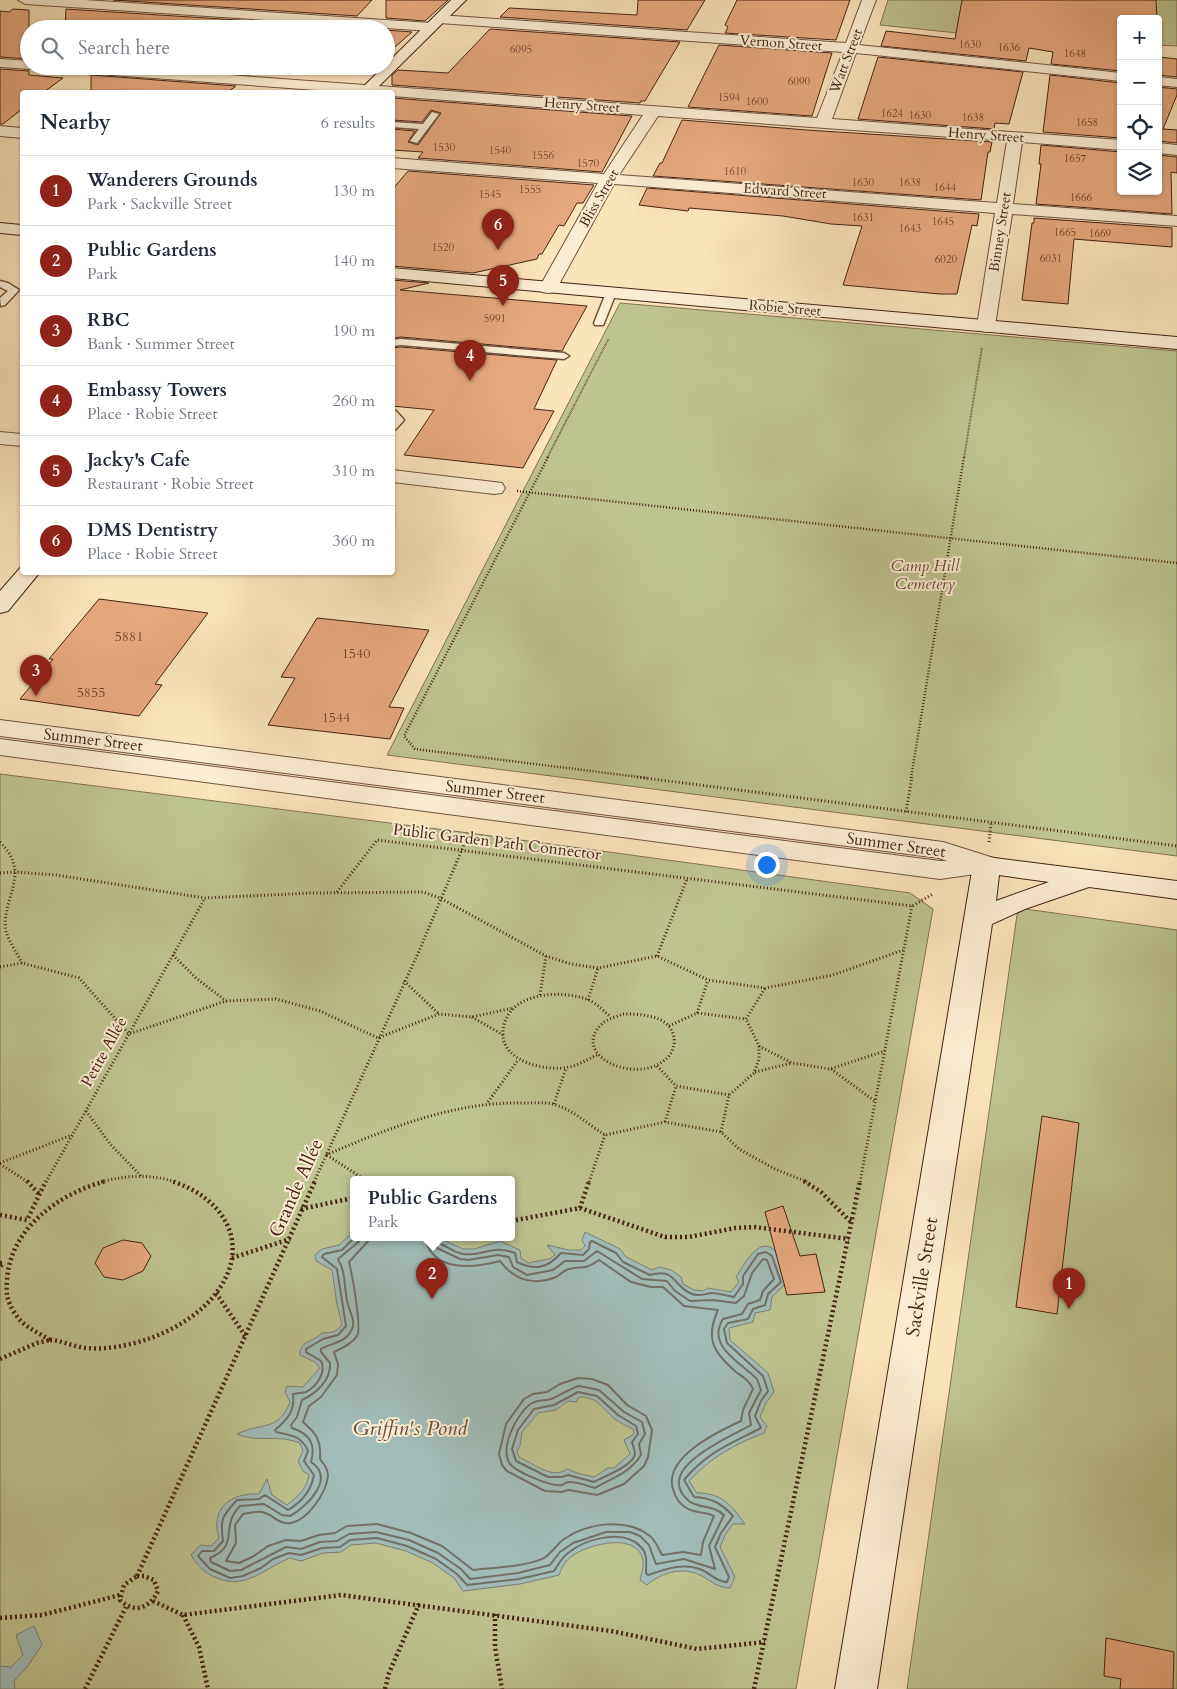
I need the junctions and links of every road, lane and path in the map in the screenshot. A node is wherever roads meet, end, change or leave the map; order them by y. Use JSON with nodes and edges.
{"nodes":[{"id":1,"x":25,"y":0,"type":"edge"},
{"id":2,"x":459,"y":0,"type":"edge"},
{"id":3,"x":869,"y":0,"type":"edge"},
{"id":4,"x":435,"y":22,"type":"junction"},
{"id":5,"x":852,"y":48,"type":"junction"},
{"id":6,"x":395,"y":62,"type":"edge"},
{"id":7,"x":0,"y":63,"type":"edge"},
{"id":8,"x":20,"y":64,"type":"edge"},
{"id":9,"x":159,"y":75,"type":"edge"},
{"id":10,"x":382,"y":75,"type":"edge"},
{"id":11,"x":1117,"y":77,"type":"edge"},
{"id":12,"x":1162,"y":81,"type":"edge"},
{"id":13,"x":1177,"y":83,"type":"edge"},
{"id":14,"x":353,"y":90,"type":"edge"},
{"id":15,"x":367,"y":90,"type":"edge"},
{"id":16,"x":395,"y":93,"type":"edge"},
{"id":17,"x":654,"y":110,"type":"junction"},
{"id":18,"x":435,"y":114,"type":"dead end"},
{"id":19,"x":823,"y":122,"type":"junction"},
{"id":20,"x":395,"y":124,"type":"edge"},
{"id":21,"x":425,"y":126,"type":"junction"},
{"id":22,"x":0,"y":131,"type":"edge"},
{"id":23,"x":20,"y":133,"type":"edge"},
{"id":24,"x":1015,"y":137,"type":"junction"},
{"id":25,"x":414,"y":141,"type":"dead end"},
{"id":26,"x":1117,"y":146,"type":"edge"},
{"id":27,"x":1162,"y":148,"type":"edge"},
{"id":28,"x":1177,"y":150,"type":"edge"},
{"id":29,"x":395,"y":162,"type":"edge"},
{"id":30,"x":609,"y":178,"type":"junction"},
{"id":31,"x":1004,"y":208,"type":"junction"},
{"id":32,"x":1177,"y":221,"type":"edge"},
{"id":33,"x":0,"y":228,"type":"edge"},
{"id":34,"x":20,"y":230,"type":"edge"},
{"id":35,"x":0,"y":240,"type":"edge"},
{"id":36,"x":20,"y":242,"type":"edge"},
{"id":37,"x":395,"y":261,"type":"edge"},
{"id":38,"x":395,"y":274,"type":"edge"},
{"id":39,"x":552,"y":281,"type":"junction"},
{"id":40,"x":0,"y":284,"type":"edge"},
{"id":41,"x":611,"y":293,"type":"junction"},
{"id":42,"x":1,"y":303,"type":"edge"},
{"id":43,"x":987,"y":320,"type":"junction"},
{"id":44,"x":598,"y":323,"type":"dead end"},
{"id":45,"x":1177,"y":329,"type":"edge"},
{"id":46,"x":612,"y":331,"type":"dead end"},
{"id":47,"x":395,"y":343,"type":"edge"},
{"id":48,"x":1177,"y":343,"type":"edge"},
{"id":49,"x":564,"y":356,"type":"dead end"},
{"id":50,"x":0,"y":438,"type":"edge"},
{"id":51,"x":20,"y":440,"type":"edge"},
{"id":52,"x":395,"y":476,"type":"edge"},
{"id":53,"x":494,"y":488,"type":"dead end"},
{"id":54,"x":528,"y":492,"type":"junction"},
{"id":55,"x":950,"y":540,"type":"junction"},
{"id":56,"x":1177,"y":564,"type":"edge"},
{"id":57,"x":26,"y":575,"type":"edge"},
{"id":58,"x":0,"y":606,"type":"edge"},
{"id":59,"x":0,"y":728,"type":"edge"},
{"id":60,"x":0,"y":748,"type":"edge"},
{"id":61,"x":480,"y":810,"type":"junction"},
{"id":62,"x":906,"y":812,"type":"junction"},
{"id":63,"x":0,"y":842,"type":"edge"},
{"id":64,"x":1177,"y":846,"type":"edge"},
{"id":65,"x":462,"y":848,"type":"junction"},
{"id":66,"x":987,"y":866,"type":"junction"},
{"id":67,"x":16,"y":872,"type":"junction"},
{"id":68,"x":0,"y":873,"type":"edge"},
{"id":69,"x":1088,"y":878,"type":"junction"},
{"id":70,"x":687,"y":879,"type":"junction"},
{"id":71,"x":1177,"y":890,"type":"edge"},
{"id":72,"x":937,"y":892,"type":"dead end"},
{"id":73,"x":337,"y":893,"type":"junction"},
{"id":74,"x":204,"y":898,"type":"junction"},
{"id":75,"x":440,"y":898,"type":"junction"},
{"id":76,"x":912,"y":906,"type":"junction"},
{"id":77,"x":979,"y":919,"type":"junction"},
{"id":78,"x":903,"y":950,"type":"junction"},
{"id":79,"x":173,"y":955,"type":"junction"},
{"id":80,"x":546,"y":956,"type":"junction"},
{"id":81,"x":657,"y":956,"type":"junction"},
{"id":82,"x":22,"y":963,"type":"junction"},
{"id":83,"x":0,"y":967,"type":"edge"},
{"id":84,"x":598,"y":968,"type":"junction"},
{"id":85,"x":708,"y":980,"type":"junction"},
{"id":86,"x":404,"y":981,"type":"junction"},
{"id":87,"x":765,"y":988,"type":"junction"},
{"id":88,"x":540,"y":995,"type":"junction"},
{"id":89,"x":588,"y":1000,"type":"junction"},
{"id":90,"x":226,"y":1001,"type":"junction"},
{"id":91,"x":513,"y":1008,"type":"junction"},
{"id":92,"x":697,"y":1013,"type":"junction"},
{"id":93,"x":439,"y":1014,"type":"junction"},
{"id":94,"x":472,"y":1017,"type":"junction"},
{"id":95,"x":611,"y":1018,"type":"junction"},
{"id":96,"x":746,"y":1019,"type":"junction"},
{"id":97,"x":668,"y":1026,"type":"junction"},
{"id":98,"x":129,"y":1034,"type":"junction"},
{"id":99,"x":503,"y":1035,"type":"junction"},
{"id":100,"x":378,"y":1038,"type":"junction"},
{"id":101,"x":759,"y":1046,"type":"junction"},
{"id":102,"x":885,"y":1051,"type":"junction"},
{"id":103,"x":597,"y":1055,"type":"junction"},
{"id":104,"x":518,"y":1060,"type":"junction"},
{"id":105,"x":792,"y":1063,"type":"junction"},
{"id":106,"x":657,"y":1066,"type":"junction"},
{"id":107,"x":566,"y":1068,"type":"junction"},
{"id":108,"x":830,"y":1069,"type":"junction"},
{"id":109,"x":754,"y":1072,"type":"junction"},
{"id":110,"x":676,"y":1086,"type":"junction"},
{"id":111,"x":729,"y":1095,"type":"junction"},
{"id":112,"x":876,"y":1102,"type":"junction"},
{"id":113,"x":488,"y":1103,"type":"junction"},
{"id":114,"x":554,"y":1104,"type":"junction"},
{"id":115,"x":86,"y":1110,"type":"junction"},
{"id":116,"x":665,"y":1122,"type":"junction"},
{"id":117,"x":720,"y":1132,"type":"junction"},
{"id":118,"x":72,"y":1135,"type":"junction"},
{"id":119,"x":605,"y":1135,"type":"junction"},
{"id":120,"x":326,"y":1155,"type":"junction"},
{"id":121,"x":0,"y":1164,"type":"edge"},
{"id":122,"x":141,"y":1176,"type":"junction"},
{"id":123,"x":359,"y":1176,"type":"edge"},
{"id":124,"x":38,"y":1194,"type":"junction"},
{"id":125,"x":350,"y":1199,"type":"edge"},
{"id":126,"x":580,"y":1208,"type":"junction"},
{"id":127,"x":301,"y":1209,"type":"junction"},
{"id":128,"x":0,"y":1215,"type":"edge"},
{"id":129,"x":27,"y":1220,"type":"junction"},
{"id":130,"x":515,"y":1220,"type":"edge"},
{"id":131,"x":852,"y":1223,"type":"junction"},
{"id":132,"x":17,"y":1234,"type":"dead end"},
{"id":133,"x":290,"y":1239,"type":"junction"},
{"id":134,"x":849,"y":1239,"type":"junction"},
{"id":135,"x":6,"y":1256,"type":"dead end"},
{"id":136,"x":232,"y":1258,"type":"junction"},
{"id":137,"x":1,"y":1264,"type":"edge"},
{"id":138,"x":216,"y":1293,"type":"junction"},
{"id":139,"x":246,"y":1337,"type":"junction"},
{"id":140,"x":50,"y":1340,"type":"junction"},
{"id":141,"x":0,"y":1359,"type":"edge"},
{"id":142,"x":137,"y":1576,"type":"junction"},
{"id":143,"x":120,"y":1595,"type":"junction"},
{"id":144,"x":153,"y":1601,"type":"junction"},
{"id":145,"x":419,"y":1604,"type":"junction"},
{"id":146,"x":126,"y":1606,"type":"junction"},
{"id":147,"x":495,"y":1614,"type":"junction"},
{"id":148,"x":183,"y":1615,"type":"junction"},
{"id":149,"x":0,"y":1618,"type":"edge"},
{"id":150,"x":765,"y":1642,"type":"junction"},
{"id":151,"x":85,"y":1689,"type":"edge"},
{"id":152,"x":208,"y":1689,"type":"edge"},
{"id":153,"x":384,"y":1689,"type":"edge"},
{"id":154,"x":502,"y":1689,"type":"edge"},
{"id":155,"x":754,"y":1689,"type":"edge"},
{"id":156,"x":856,"y":1689,"type":"edge"}],
"edges":[{"from":1,"to":4,"type":"street","name":"Vernon Street"},
{"from":2,"to":4,"type":"street"},
{"from":3,"to":5,"type":"street","name":"Watt Street"},
{"from":4,"to":5,"type":"street","name":"Vernon Street"},
{"from":4,"to":6,"type":"street"},
{"from":5,"to":11,"type":"street","name":"Vernon Street"},
{"from":5,"to":19,"type":"street","name":"Watt Street"},
{"from":7,"to":8,"type":"street"},
{"from":9,"to":14,"type":"street","name":"Henry Street"},
{"from":10,"to":15,"type":"street"},
{"from":12,"to":13,"type":"street"},
{"from":16,"to":17,"type":"street","name":"Henry Street"},
{"from":17,"to":19,"type":"street","name":"Henry Street"},
{"from":17,"to":30,"type":"street","name":"Bliss Street"},
{"from":18,"to":21,"type":"lane"},
{"from":19,"to":24,"type":"street","name":"Henry Street"},
{"from":20,"to":21,"type":"lane"},
{"from":21,"to":25,"type":"lane"},
{"from":22,"to":23,"type":"street"},
{"from":24,"to":26,"type":"street","name":"Henry Street"},
{"from":24,"to":31,"type":"street","name":"Binney Street"},
{"from":27,"to":28,"type":"street"},
{"from":29,"to":30,"type":"street","name":"Edward Street"},
{"from":30,"to":31,"type":"street","name":"Edward Street"},
{"from":30,"to":39,"type":"street","name":"Bliss Street"},
{"from":31,"to":32,"type":"street","name":"Edward Street"},
{"from":31,"to":43,"type":"street","name":"Binney Street"},
{"from":33,"to":34,"type":"street"},
{"from":35,"to":36,"type":"street"},
{"from":37,"to":39,"type":"street","name":"Robie Street"},
{"from":38,"to":39,"type":"street","name":"Robie Street"},
{"from":39,"to":41,"type":"street","name":"Robie Street"},
{"from":39,"to":43,"type":"street","name":"Robie Street"},
{"from":40,"to":42,"type":"lane"},
{"from":41,"to":43,"type":"street","name":"Robie Street"},
{"from":41,"to":44,"type":"lane"},
{"from":43,"to":45,"type":"street","name":"Robie Street"},
{"from":43,"to":48,"type":"street","name":"Robie Street"},
{"from":43,"to":55,"type":"path"},
{"from":46,"to":54,"type":"path"},
{"from":47,"to":49,"type":"lane"},
{"from":50,"to":51,"type":"street"},
{"from":52,"to":53,"type":"street"},
{"from":54,"to":55,"type":"path"},
{"from":54,"to":62,"type":"path"},
{"from":55,"to":56,"type":"path"},
{"from":55,"to":62,"type":"path"},
{"from":57,"to":58,"type":"street"},
{"from":59,"to":66,"type":"street","name":"Summer Street"},
{"from":60,"to":61,"type":"street","name":"Summer Street"},
{"from":61,"to":65,"type":"path","name":"Grande Allée"},
{"from":61,"to":66,"type":"street","name":"Summer Street"},
{"from":62,"to":64,"type":"path"},
{"from":63,"to":67,"type":"path"},
{"from":65,"to":70,"type":"path","name":"Public Garden Path Connector"},
{"from":65,"to":73,"type":"path","name":"Public Garden Path Connector"},
{"from":65,"to":75,"type":"path","name":"Grande Allée"},
{"from":66,"to":69,"type":"street","name":"Summer Street"},
{"from":66,"to":77,"type":"street","name":"Sackville Street"},
{"from":67,"to":68,"type":"path"},
{"from":67,"to":74,"type":"path"},
{"from":67,"to":82,"type":"path"},
{"from":69,"to":71,"type":"street","name":"Summer Street"},
{"from":69,"to":77,"type":"street"},
{"from":70,"to":76,"type":"path","name":"Public Garden Path Connector"},
{"from":70,"to":81,"type":"path"},
{"from":72,"to":76,"type":"path"},
{"from":73,"to":74,"type":"path"},
{"from":73,"to":75,"type":"path"},
{"from":74,"to":79,"type":"path","name":"Petite Allée"},
{"from":75,"to":80,"type":"path"},
{"from":75,"to":86,"type":"path","name":"Grande Allée"},
{"from":76,"to":78,"type":"path"},
{"from":77,"to":156,"type":"street","name":"Sackville Street"},
{"from":78,"to":87,"type":"path"},
{"from":78,"to":102,"type":"path"},
{"from":79,"to":90,"type":"path"},
{"from":79,"to":98,"type":"path","name":"Petite Allée"},
{"from":80,"to":84,"type":"path"},
{"from":80,"to":88,"type":"path"},
{"from":81,"to":84,"type":"path"},
{"from":81,"to":85,"type":"path"},
{"from":82,"to":83,"type":"path"},
{"from":82,"to":98,"type":"path"},
{"from":84,"to":89,"type":"path"},
{"from":85,"to":87,"type":"path"},
{"from":85,"to":92,"type":"path"},
{"from":86,"to":93,"type":"path"},
{"from":86,"to":100,"type":"path","name":"Grande Allée"},
{"from":87,"to":96,"type":"path"},
{"from":88,"to":89,"type":"path"},
{"from":88,"to":91,"type":"path"},
{"from":89,"to":95,"type":"path"},
{"from":90,"to":98,"type":"path"},
{"from":90,"to":100,"type":"path"},
{"from":91,"to":94,"type":"path"},
{"from":91,"to":99,"type":"path"},
{"from":92,"to":96,"type":"path"},
{"from":92,"to":97,"type":"path"},
{"from":93,"to":94,"type":"path"},
{"from":93,"to":100,"type":"path"},
{"from":94,"to":99,"type":"path"},
{"from":95,"to":97,"type":"path"},
{"from":95,"to":103,"type":"path"},
{"from":96,"to":101,"type":"path"},
{"from":97,"to":106,"type":"path"},
{"from":98,"to":115,"type":"path","name":"Petite Allée"},
{"from":99,"to":104,"type":"path"},
{"from":100,"to":120,"type":"path","name":"Grande Allée"},
{"from":101,"to":105,"type":"path"},
{"from":101,"to":109,"type":"path"},
{"from":102,"to":108,"type":"path"},
{"from":102,"to":112,"type":"path"},
{"from":103,"to":106,"type":"path"},
{"from":103,"to":107,"type":"path"},
{"from":104,"to":107,"type":"path"},
{"from":104,"to":113,"type":"path"},
{"from":105,"to":108,"type":"path"},
{"from":105,"to":109,"type":"path"},
{"from":106,"to":110,"type":"path"},
{"from":107,"to":114,"type":"path"},
{"from":108,"to":112,"type":"path"},
{"from":109,"to":111,"type":"path"},
{"from":110,"to":111,"type":"path"},
{"from":110,"to":116,"type":"path"},
{"from":111,"to":117,"type":"path"},
{"from":112,"to":131,"type":"path"},
{"from":113,"to":114,"type":"path"},
{"from":113,"to":120,"type":"path"},
{"from":114,"to":119,"type":"path"},
{"from":115,"to":118,"type":"path","name":"Petite Allée"},
{"from":115,"to":122,"type":"path"},
{"from":116,"to":117,"type":"path"},
{"from":116,"to":119,"type":"path"},
{"from":117,"to":131,"type":"path"},
{"from":118,"to":121,"type":"path"},
{"from":118,"to":124,"type":"path","name":"Petite Allée"},
{"from":119,"to":126,"type":"path"},
{"from":120,"to":123,"type":"path"},
{"from":120,"to":127,"type":"path","name":"Grande Allée"},
{"from":121,"to":124,"type":"path"},
{"from":122,"to":129,"type":"path"},
{"from":122,"to":136,"type":"path"},
{"from":124,"to":129,"type":"path","name":"Petite Allée"},
{"from":125,"to":127,"type":"path"},
{"from":126,"to":130,"type":"path"},
{"from":126,"to":134,"type":"path"},
{"from":127,"to":133,"type":"path","name":"Grande Allée"},
{"from":128,"to":129,"type":"path"},
{"from":129,"to":132,"type":"path"},
{"from":131,"to":134,"type":"path"},
{"from":133,"to":136,"type":"path"},
{"from":133,"to":139,"type":"path","name":"Grande Allée"},
{"from":134,"to":150,"type":"path"},
{"from":135,"to":137,"type":"path"},
{"from":136,"to":138,"type":"path"},
{"from":137,"to":140,"type":"path"},
{"from":138,"to":139,"type":"path"},
{"from":138,"to":140,"type":"path"},
{"from":139,"to":142,"type":"path","name":"Grande Allée"},
{"from":140,"to":141,"type":"path"},
{"from":142,"to":143,"type":"path"},
{"from":142,"to":144,"type":"path"},
{"from":143,"to":146,"type":"path"},
{"from":143,"to":149,"type":"path"},
{"from":144,"to":146,"type":"path"},
{"from":144,"to":148,"type":"path"},
{"from":145,"to":147,"type":"path"},
{"from":145,"to":148,"type":"path"},
{"from":145,"to":153,"type":"path"},
{"from":146,"to":151,"type":"path"},
{"from":147,"to":150,"type":"path"},
{"from":147,"to":154,"type":"path"},
{"from":148,"to":152,"type":"path"},
{"from":150,"to":155,"type":"path"}]}
